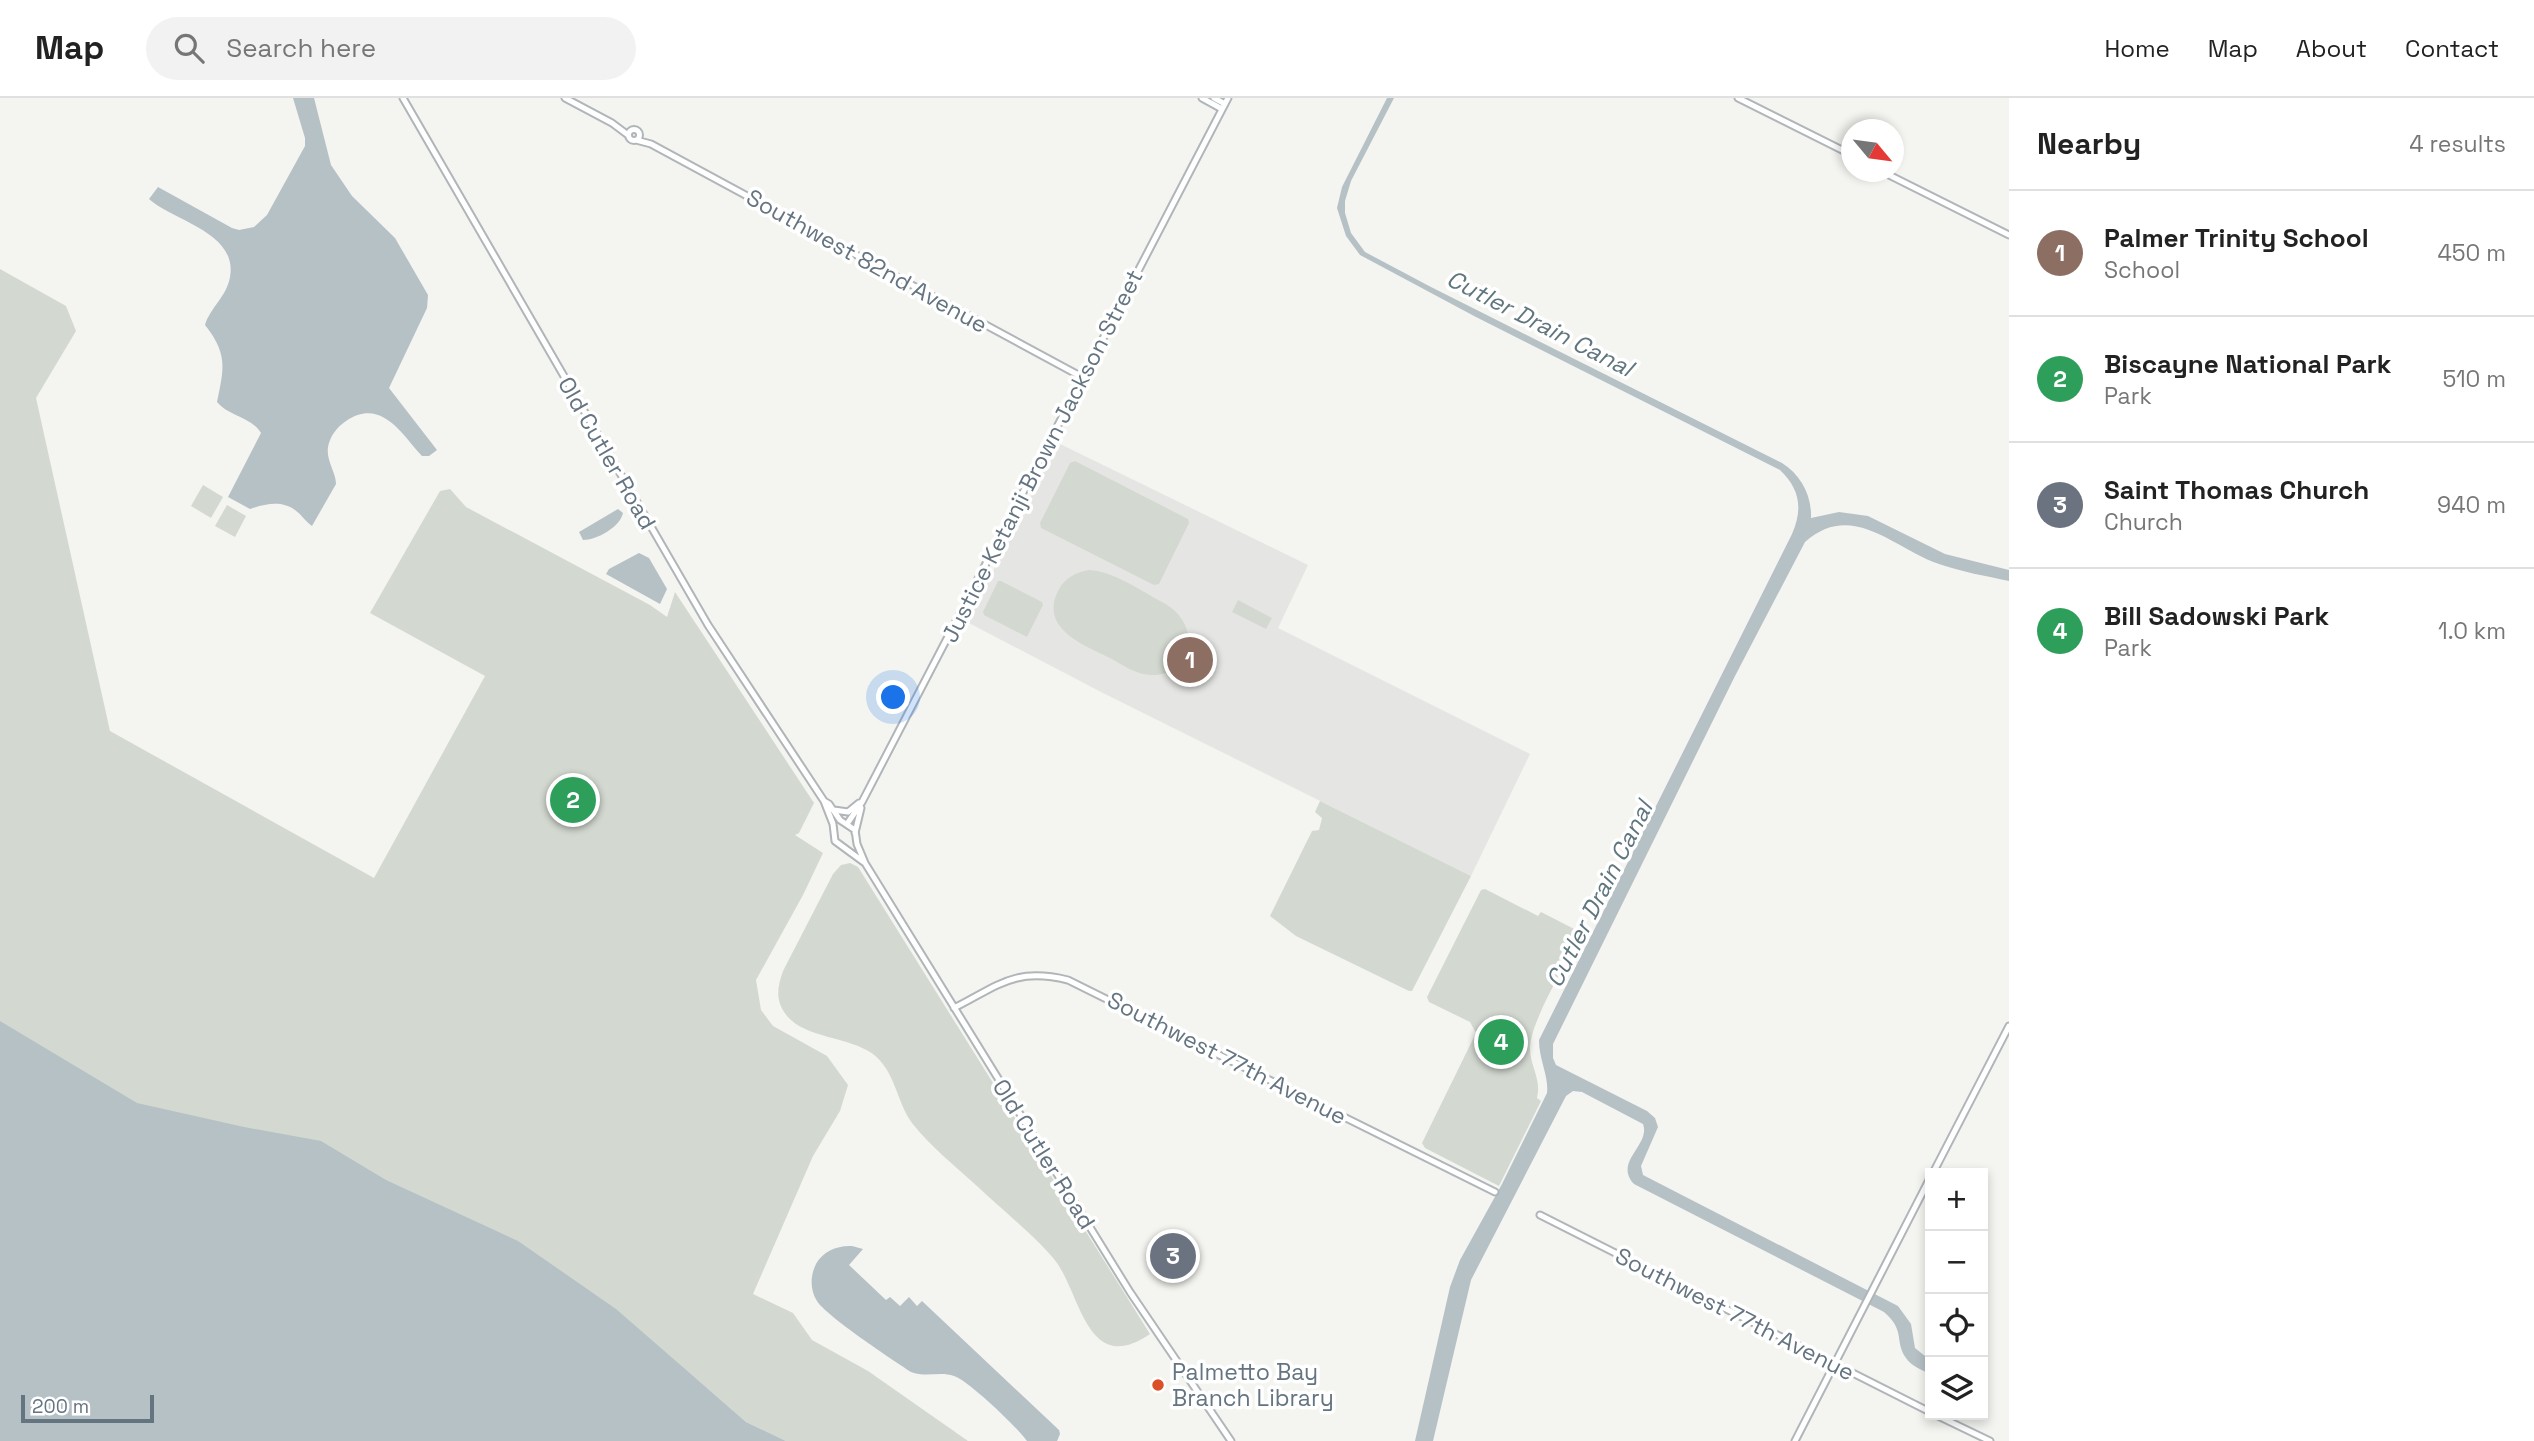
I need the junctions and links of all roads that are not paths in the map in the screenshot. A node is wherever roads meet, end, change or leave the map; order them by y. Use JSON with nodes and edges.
{"nodes":[{"id":1,"x":403,"y":98,"type":"edge"},
{"id":2,"x":565,"y":98,"type":"edge"},
{"id":3,"x":1202,"y":98,"type":"edge"},
{"id":4,"x":1214,"y":98,"type":"edge"},
{"id":5,"x":1738,"y":98,"type":"edge"},
{"id":6,"x":1225,"y":103,"type":"edge"},
{"id":7,"x":629,"y":133,"type":"junction"},
{"id":8,"x":638,"y":137,"type":"junction"},
{"id":9,"x":1841,"y":150,"type":"edge"},
{"id":10,"x":1903,"y":182,"type":"edge"},
{"id":11,"x":2009,"y":235,"type":"edge"},
{"id":12,"x":1082,"y":377,"type":"junction"},
{"id":13,"x":824,"y":801,"type":"junction"},
{"id":14,"x":862,"y":802,"type":"junction"},
{"id":15,"x":834,"y":810,"type":"junction"},
{"id":16,"x":847,"y":824,"type":"junction"},
{"id":17,"x":834,"y":833,"type":"junction"},
{"id":18,"x":855,"y":834,"type":"junction"},
{"id":19,"x":844,"y":846,"type":"junction"},
{"id":20,"x":865,"y":863,"type":"junction"},
{"id":21,"x":954,"y":1008,"type":"junction"},
{"id":22,"x":2009,"y":1026,"type":"edge"},
{"id":23,"x":1936,"y":1168,"type":"edge"},
{"id":24,"x":1925,"y":1188,"type":"edge"},
{"id":25,"x":1495,"y":1192,"type":"dead end"},
{"id":26,"x":1540,"y":1215,"type":"dead end"},
{"id":27,"x":1834,"y":1365,"type":"junction"},
{"id":28,"x":1925,"y":1410,"type":"edge"},
{"id":29,"x":1946,"y":1420,"type":"edge"},
{"id":30,"x":1231,"y":1441,"type":"edge"},
{"id":31,"x":1795,"y":1441,"type":"edge"},
{"id":32,"x":1990,"y":1441,"type":"edge"}],
"edges":[{"from":1,"to":13,"type":"main road","name":"Old Cutler Road"},
{"from":2,"to":7,"type":"main road","name":"Southwest 82nd Avenue"},
{"from":3,"to":6,"type":"main road"},
{"from":4,"to":6,"type":"main road"},
{"from":5,"to":9,"type":"main road"},
{"from":6,"to":12,"type":"main road","name":"Justice Ketanji Brown Jackson Street"},
{"from":7,"to":8,"type":"main road","name":"Southwest 82nd Avenue"},
{"from":7,"to":8,"type":"main road","name":"Southwest 82nd Avenue"},
{"from":8,"to":12,"type":"main road","name":"Southwest 82nd Avenue"},
{"from":10,"to":11,"type":"main road"},
{"from":12,"to":14,"type":"main road","name":"Justice Ketanji Brown Jackson Street"},
{"from":13,"to":15,"type":"main road","name":"Old Cutler Road"},
{"from":13,"to":17,"type":"main road","name":"Old Cutler Road"},
{"from":14,"to":15,"type":"main road"},
{"from":14,"to":16,"type":"main road","name":"Justice Ketanji Brown Jackson Street"},
{"from":14,"to":18,"type":"main road","name":"Justice Ketanji Brown Jackson Street"},
{"from":15,"to":16,"type":"main road","name":"Old Cutler Road"},
{"from":16,"to":17,"type":"main road"},
{"from":16,"to":18,"type":"main road"},
{"from":17,"to":19,"type":"main road"},
{"from":18,"to":19,"type":"main road"},
{"from":18,"to":20,"type":"main road","name":"Old Cutler Road"},
{"from":19,"to":20,"type":"main road","name":"Old Cutler Road"},
{"from":20,"to":21,"type":"main road","name":"Old Cutler Road"},
{"from":21,"to":25,"type":"main road","name":"Southwest 77th Avenue"},
{"from":21,"to":30,"type":"main road","name":"Old Cutler Road"},
{"from":22,"to":23,"type":"main road"},
{"from":24,"to":27,"type":"main road"},
{"from":26,"to":27,"type":"main road","name":"Southwest 77th Avenue"},
{"from":27,"to":28,"type":"main road","name":"Southwest 77th Avenue"},
{"from":27,"to":31,"type":"main road"},
{"from":29,"to":32,"type":"main road"}]}
